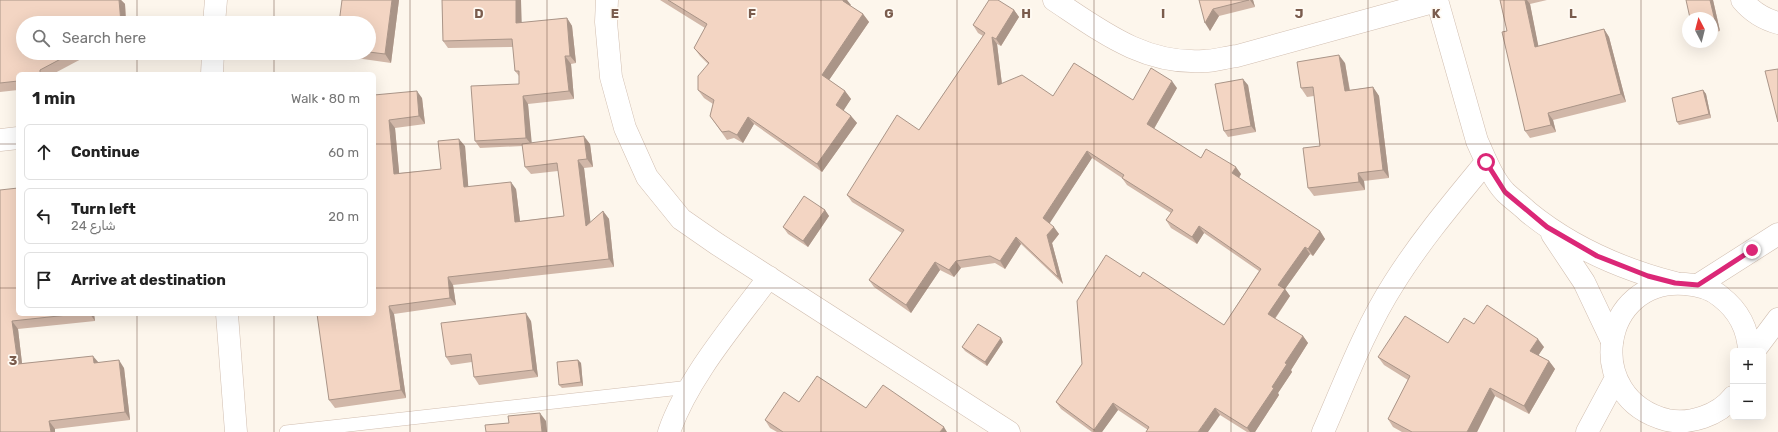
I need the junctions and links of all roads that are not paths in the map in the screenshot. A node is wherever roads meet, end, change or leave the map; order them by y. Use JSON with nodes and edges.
{"nodes":[{"id":1,"x":216,"y":0,"type":"edge"},
{"id":2,"x":607,"y":0,"type":"edge"},
{"id":3,"x":1054,"y":0,"type":"edge"},
{"id":4,"x":1437,"y":0,"type":"edge"},
{"id":5,"x":1742,"y":0,"type":"edge"},
{"id":6,"x":215,"y":16,"type":"edge"},
{"id":7,"x":1778,"y":23,"type":"edge"},
{"id":8,"x":213,"y":60,"type":"edge"},
{"id":9,"x":212,"y":72,"type":"edge"},
{"id":10,"x":16,"y":138,"type":"edge"},
{"id":11,"x":0,"y":140,"type":"edge"},
{"id":12,"x":1486,"y":162,"type":"junction"},
{"id":13,"x":1547,"y":227,"type":"junction"},
{"id":14,"x":1778,"y":234,"type":"edge"},
{"id":15,"x":769,"y":277,"type":"junction"},
{"id":16,"x":1675,"y":283,"type":"junction"},
{"id":17,"x":1698,"y":285,"type":"junction"},
{"id":18,"x":227,"y":316,"type":"edge"},
{"id":19,"x":1778,"y":319,"type":"edge"},
{"id":20,"x":1612,"y":340,"type":"junction"},
{"id":21,"x":1749,"y":348,"type":"edge"},
{"id":22,"x":1756,"y":348,"type":"edge"},
{"id":23,"x":1616,"y":378,"type":"junction"},
{"id":24,"x":690,"y":387,"type":"junction"},
{"id":25,"x":1730,"y":399,"type":"edge"},
{"id":26,"x":1686,"y":426,"type":"edge"},
{"id":27,"x":236,"y":432,"type":"edge"},
{"id":28,"x":286,"y":432,"type":"edge"},
{"id":29,"x":670,"y":432,"type":"edge"},
{"id":30,"x":1009,"y":432,"type":"edge"},
{"id":31,"x":1323,"y":432,"type":"edge"},
{"id":32,"x":1587,"y":432,"type":"edge"}],
"edges":[{"from":1,"to":6,"type":"street"},
{"from":2,"to":15,"type":"street"},
{"from":3,"to":4,"type":"street"},
{"from":4,"to":12,"type":"street"},
{"from":5,"to":7,"type":"street"},
{"from":8,"to":9,"type":"street"},
{"from":10,"to":11,"type":"street"},
{"from":12,"to":13,"type":"street"},
{"from":12,"to":31,"type":"street"},
{"from":13,"to":16,"type":"street"},
{"from":13,"to":20,"type":"street"},
{"from":14,"to":17,"type":"street"},
{"from":15,"to":24,"type":"street"},
{"from":15,"to":30,"type":"street"},
{"from":16,"to":17,"type":"street"},
{"from":16,"to":20,"type":"street"},
{"from":17,"to":21,"type":"street"},
{"from":18,"to":27,"type":"street"},
{"from":19,"to":22,"type":"street"},
{"from":20,"to":23,"type":"street"},
{"from":23,"to":26,"type":"street"},
{"from":23,"to":32,"type":"street"},
{"from":24,"to":28,"type":"lane"},
{"from":24,"to":29,"type":"street"},
{"from":25,"to":26,"type":"street"}]}
